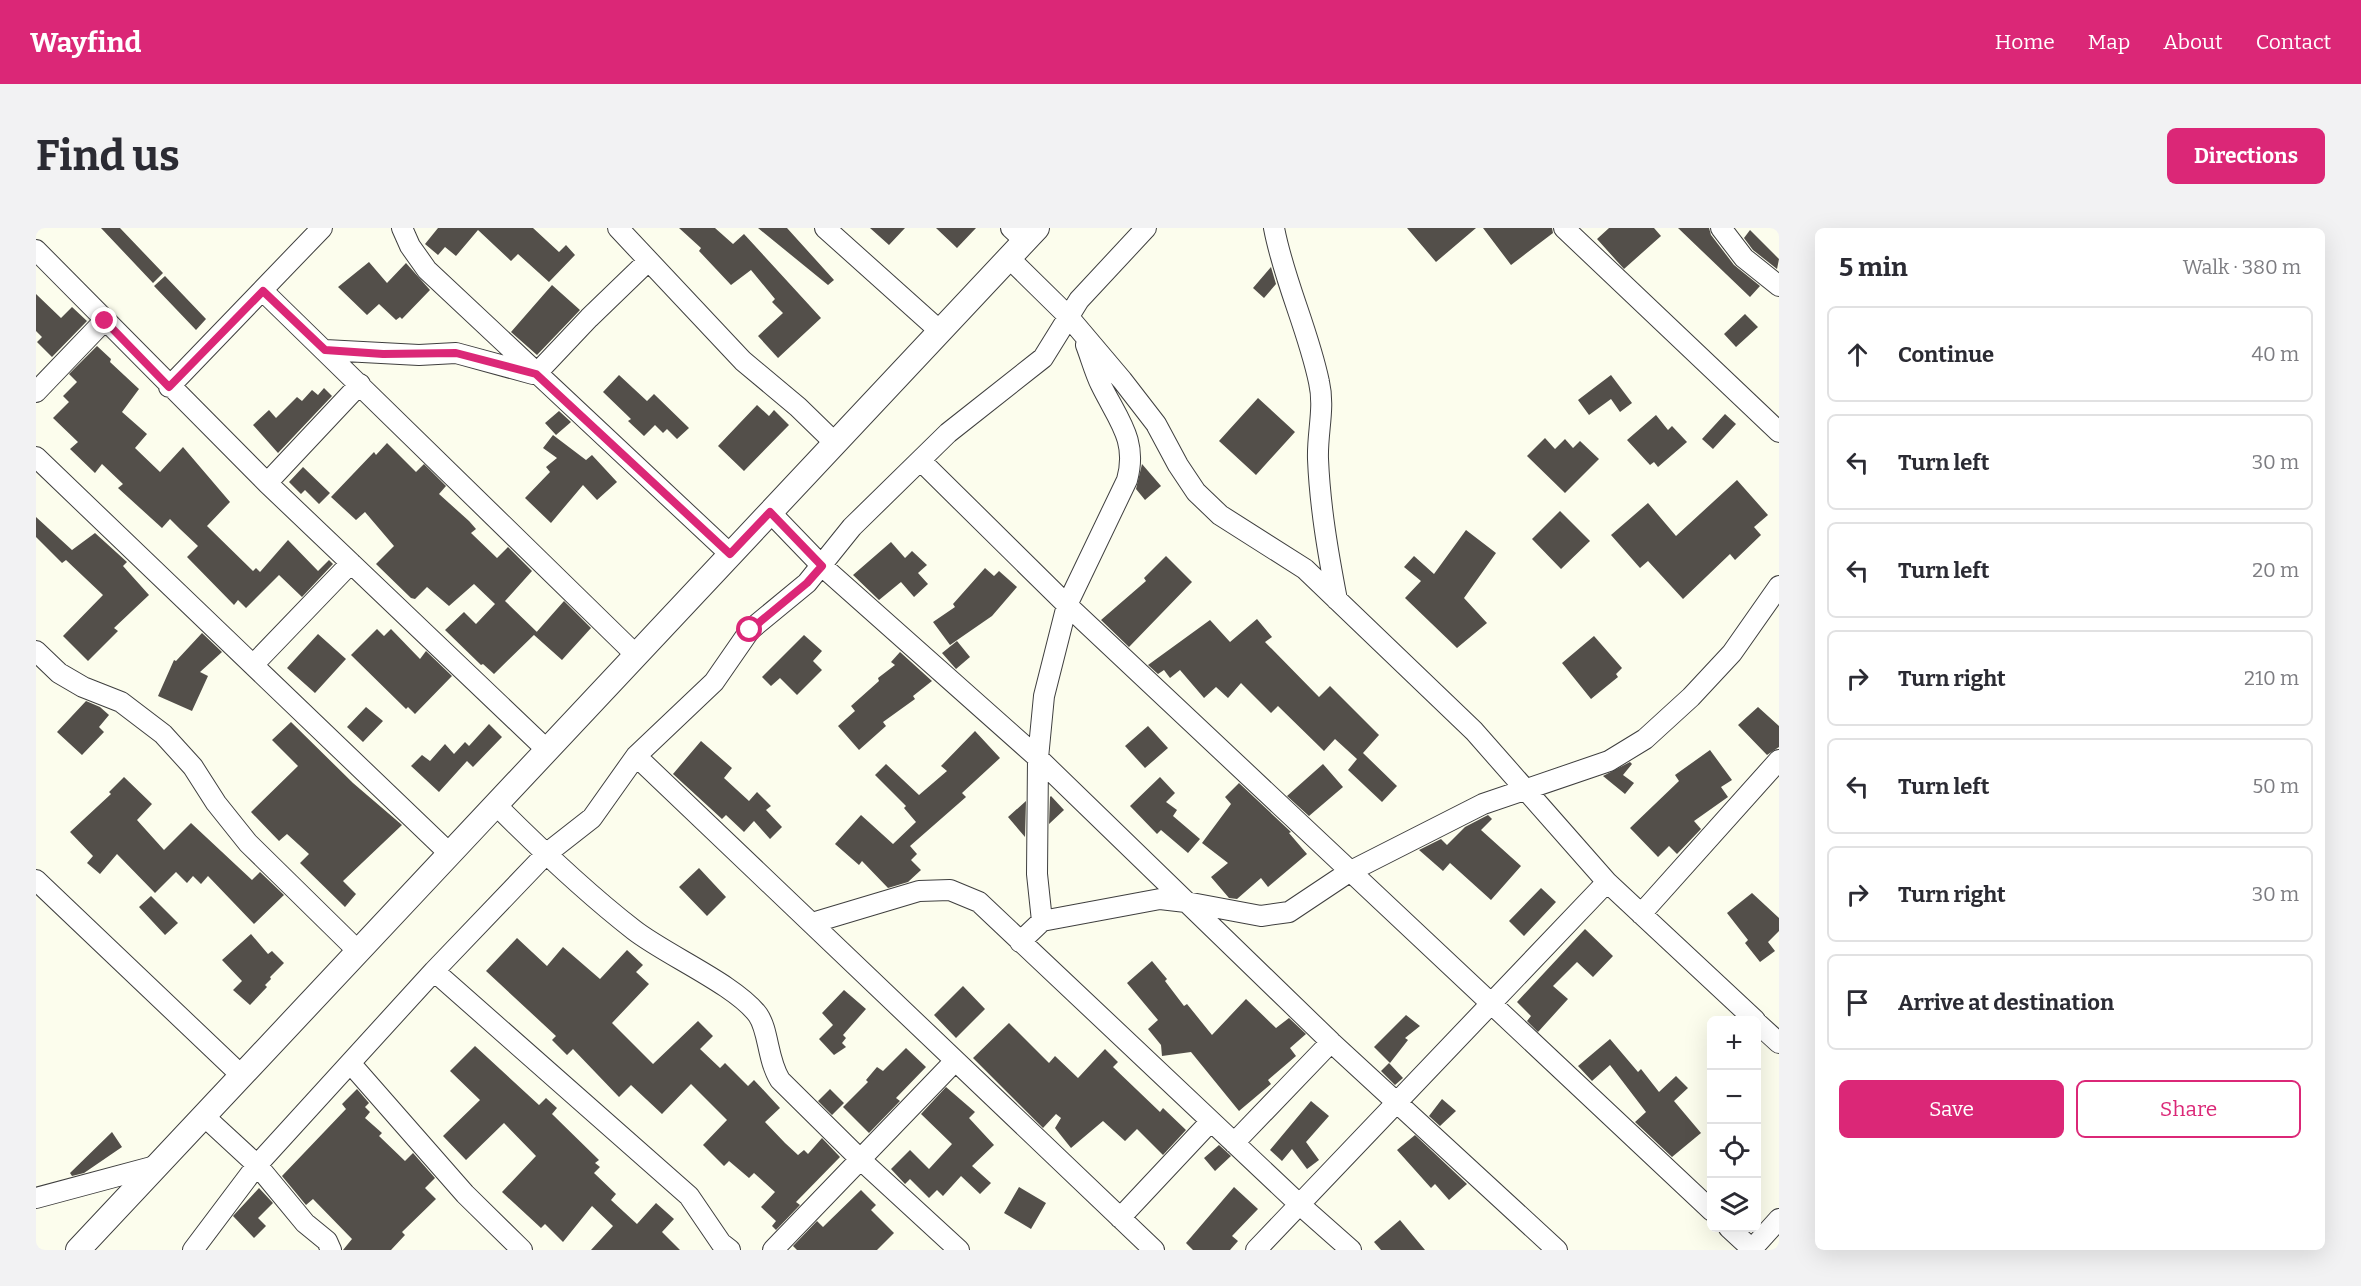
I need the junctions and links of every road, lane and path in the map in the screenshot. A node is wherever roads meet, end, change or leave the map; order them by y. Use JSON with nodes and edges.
{"nodes":[{"id":1,"x":322,"y":228,"type":"edge"},
{"id":2,"x":402,"y":228,"type":"edge"},
{"id":3,"x":618,"y":228,"type":"edge"},
{"id":4,"x":825,"y":228,"type":"edge"},
{"id":5,"x":1146,"y":228,"type":"edge"},
{"id":6,"x":1274,"y":228,"type":"edge"},
{"id":7,"x":1564,"y":228,"type":"edge"},
{"id":8,"x":1721,"y":228,"type":"edge"},
{"id":9,"x":1024,"y":232,"type":"edge"},
{"id":10,"x":36,"y":250,"type":"edge"},
{"id":11,"x":1008,"y":258,"type":"junction"},
{"id":12,"x":648,"y":261,"type":"junction"},
{"id":13,"x":1779,"y":286,"type":"edge"},
{"id":14,"x":263,"y":291,"type":"junction"},
{"id":15,"x":1067,"y":315,"type":"junction"},
{"id":16,"x":105,"y":321,"type":"junction"},
{"id":17,"x":940,"y":332,"type":"junction"},
{"id":18,"x":1082,"y":333,"type":"junction"},
{"id":19,"x":325,"y":350,"type":"junction"},
{"id":20,"x":536,"y":374,"type":"junction"},
{"id":21,"x":360,"y":384,"type":"junction"},
{"id":22,"x":169,"y":387,"type":"junction"},
{"id":23,"x":36,"y":392,"type":"edge"},
{"id":24,"x":1779,"y":432,"type":"edge"},
{"id":25,"x":835,"y":443,"type":"junction"},
{"id":26,"x":36,"y":457,"type":"edge"},
{"id":27,"x":921,"y":461,"type":"junction"},
{"id":28,"x":267,"y":483,"type":"junction"},
{"id":29,"x":770,"y":512,"type":"junction"},
{"id":30,"x":730,"y":554,"type":"junction"},
{"id":31,"x":351,"y":563,"type":"junction"},
{"id":32,"x":822,"y":566,"type":"junction"},
{"id":33,"x":1779,"y":586,"type":"edge"},
{"id":34,"x":1337,"y":600,"type":"junction"},
{"id":35,"x":1067,"y":605,"type":"junction"},
{"id":36,"x":36,"y":651,"type":"edge"},
{"id":37,"x":636,"y":655,"type":"junction"},
{"id":38,"x":253,"y":665,"type":"junction"},
{"id":39,"x":546,"y":749,"type":"junction"},
{"id":40,"x":636,"y":756,"type":"junction"},
{"id":41,"x":1038,"y":758,"type":"junction"},
{"id":42,"x":1779,"y":760,"type":"edge"},
{"id":43,"x":1526,"y":789,"type":"junction"},
{"id":44,"x":495,"y":804,"type":"junction"},
{"id":45,"x":449,"y":853,"type":"junction"},
{"id":46,"x":546,"y":854,"type":"junction"},
{"id":47,"x":1349,"y":872,"type":"junction"},
{"id":48,"x":36,"y":880,"type":"edge"},
{"id":49,"x":1607,"y":882,"type":"junction"},
{"id":50,"x":1186,"y":902,"type":"junction"},
{"id":51,"x":1641,"y":914,"type":"junction"},
{"id":52,"x":1042,"y":921,"type":"junction"},
{"id":53,"x":813,"y":923,"type":"junction"},
{"id":54,"x":1020,"y":942,"type":"junction"},
{"id":55,"x":359,"y":952,"type":"junction"},
{"id":56,"x":434,"y":971,"type":"junction"},
{"id":57,"x":1491,"y":1003,"type":"junction"},
{"id":58,"x":1751,"y":1016,"type":"edge"},
{"id":59,"x":1761,"y":1026,"type":"edge"},
{"id":60,"x":1331,"y":1042,"type":"junction"},
{"id":61,"x":1779,"y":1043,"type":"edge"},
{"id":62,"x":955,"y":1061,"type":"junction"},
{"id":63,"x":351,"y":1064,"type":"junction"},
{"id":64,"x":242,"y":1076,"type":"junction"},
{"id":65,"x":1396,"y":1101,"type":"junction"},
{"id":66,"x":205,"y":1117,"type":"junction"},
{"id":67,"x":1211,"y":1122,"type":"junction"},
{"id":68,"x":1234,"y":1143,"type":"junction"},
{"id":69,"x":861,"y":1160,"type":"junction"},
{"id":70,"x":159,"y":1165,"type":"junction"},
{"id":71,"x":257,"y":1165,"type":"junction"},
{"id":72,"x":36,"y":1198,"type":"edge"},
{"id":73,"x":1299,"y":1204,"type":"junction"},
{"id":74,"x":1707,"y":1206,"type":"edge"},
{"id":75,"x":1120,"y":1218,"type":"junction"},
{"id":76,"x":1779,"y":1219,"type":"edge"},
{"id":77,"x":1734,"y":1232,"type":"edge"},
{"id":78,"x":194,"y":1249,"type":"edge"},
{"id":79,"x":78,"y":1250,"type":"edge"},
{"id":80,"x":331,"y":1250,"type":"edge"},
{"id":81,"x":522,"y":1250,"type":"edge"},
{"id":82,"x":730,"y":1250,"type":"edge"},
{"id":83,"x":773,"y":1250,"type":"edge"},
{"id":84,"x":959,"y":1250,"type":"edge"},
{"id":85,"x":1154,"y":1250,"type":"edge"},
{"id":86,"x":1256,"y":1250,"type":"edge"},
{"id":87,"x":1352,"y":1250,"type":"edge"},
{"id":88,"x":1557,"y":1250,"type":"edge"},
{"id":89,"x":1753,"y":1250,"type":"edge"}],
"edges":[{"from":1,"to":14,"type":"street"},
{"from":2,"to":20,"type":"street"},
{"from":3,"to":12,"type":"street"},
{"from":4,"to":17,"type":"street"},
{"from":5,"to":15,"type":"street"},
{"from":6,"to":34,"type":"street"},
{"from":7,"to":24,"type":"street"},
{"from":8,"to":13,"type":"street"},
{"from":9,"to":11,"type":"street"},
{"from":10,"to":16,"type":"street"},
{"from":11,"to":15,"type":"street"},
{"from":11,"to":17,"type":"street"},
{"from":12,"to":20,"type":"street"},
{"from":12,"to":25,"type":"street"},
{"from":14,"to":19,"type":"street"},
{"from":14,"to":22,"type":"street"},
{"from":15,"to":18,"type":"street"},
{"from":15,"to":27,"type":"street"},
{"from":16,"to":22,"type":"street"},
{"from":16,"to":23,"type":"street"},
{"from":17,"to":25,"type":"street"},
{"from":18,"to":34,"type":"street"},
{"from":18,"to":35,"type":"street"},
{"from":19,"to":20,"type":"street"},
{"from":19,"to":21,"type":"street"},
{"from":20,"to":30,"type":"street"},
{"from":21,"to":28,"type":"street"},
{"from":21,"to":37,"type":"street"},
{"from":22,"to":28,"type":"street"},
{"from":25,"to":29,"type":"street"},
{"from":26,"to":38,"type":"street"},
{"from":27,"to":32,"type":"street"},
{"from":27,"to":35,"type":"street"},
{"from":28,"to":31,"type":"street"},
{"from":29,"to":30,"type":"street"},
{"from":29,"to":32,"type":"street"},
{"from":30,"to":37,"type":"street"},
{"from":31,"to":38,"type":"street"},
{"from":31,"to":39,"type":"street"},
{"from":32,"to":40,"type":"street"},
{"from":32,"to":41,"type":"street"},
{"from":33,"to":43,"type":"street"},
{"from":34,"to":43,"type":"street"},
{"from":35,"to":41,"type":"street"},
{"from":35,"to":47,"type":"street"},
{"from":36,"to":55,"type":"street"},
{"from":37,"to":39,"type":"street"},
{"from":38,"to":45,"type":"street"},
{"from":39,"to":44,"type":"street"},
{"from":40,"to":46,"type":"street"},
{"from":40,"to":53,"type":"street"},
{"from":41,"to":50,"type":"street"},
{"from":41,"to":52,"type":"street"},
{"from":42,"to":51,"type":"street"},
{"from":43,"to":47,"type":"street"},
{"from":43,"to":49,"type":"street"},
{"from":44,"to":45,"type":"street"},
{"from":44,"to":46,"type":"street"},
{"from":45,"to":55,"type":"street"},
{"from":46,"to":56,"type":"street"},
{"from":46,"to":69,"type":"street"},
{"from":47,"to":50,"type":"street"},
{"from":47,"to":57,"type":"street"},
{"from":48,"to":64,"type":"street"},
{"from":49,"to":51,"type":"street"},
{"from":49,"to":57,"type":"street"},
{"from":50,"to":52,"type":"street"},
{"from":50,"to":60,"type":"street"},
{"from":51,"to":58,"type":"street"},
{"from":52,"to":54,"type":"street"},
{"from":53,"to":54,"type":"street"},
{"from":53,"to":62,"type":"street"},
{"from":54,"to":67,"type":"street"},
{"from":55,"to":64,"type":"street"},
{"from":56,"to":63,"type":"street"},
{"from":56,"to":82,"type":"street"},
{"from":57,"to":65,"type":"street"},
{"from":57,"to":74,"type":"street"},
{"from":59,"to":61,"type":"street"},
{"from":60,"to":65,"type":"street"},
{"from":60,"to":68,"type":"street"},
{"from":62,"to":69,"type":"street"},
{"from":62,"to":75,"type":"street"},
{"from":63,"to":71,"type":"street"},
{"from":63,"to":81,"type":"street"},
{"from":64,"to":66,"type":"street"},
{"from":65,"to":73,"type":"street"},
{"from":65,"to":88,"type":"street"},
{"from":66,"to":70,"type":"street"},
{"from":66,"to":71,"type":"street"},
{"from":67,"to":68,"type":"street"},
{"from":67,"to":75,"type":"street"},
{"from":68,"to":73,"type":"street"},
{"from":69,"to":83,"type":"street"},
{"from":69,"to":84,"type":"street"},
{"from":70,"to":72,"type":"street"},
{"from":70,"to":79,"type":"street"},
{"from":71,"to":78,"type":"street"},
{"from":71,"to":80,"type":"street"},
{"from":73,"to":86,"type":"street"},
{"from":73,"to":87,"type":"street"},
{"from":75,"to":85,"type":"street"},
{"from":76,"to":89,"type":"street"},
{"from":77,"to":89,"type":"street"}]}
